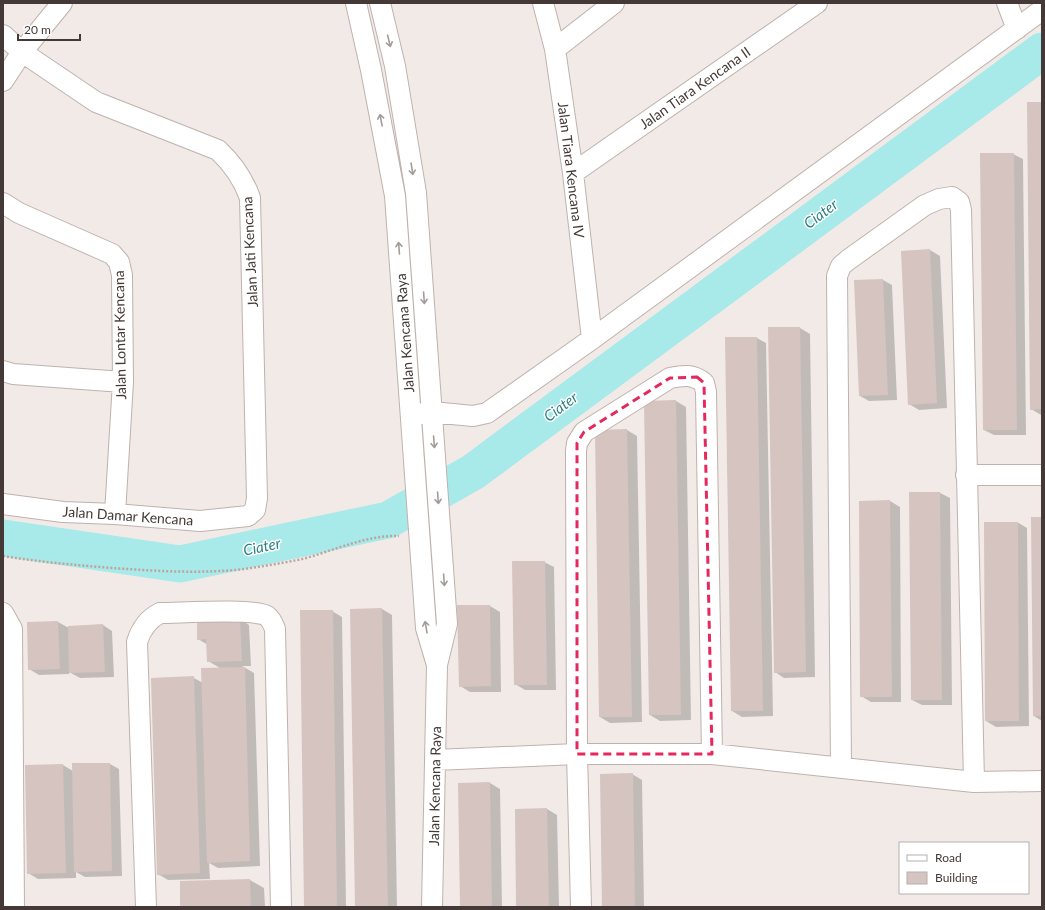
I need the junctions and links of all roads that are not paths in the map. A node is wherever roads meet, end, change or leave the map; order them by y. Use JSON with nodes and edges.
{"nodes":[{"id":1,"x":62,"y":3,"type":"edge"},
{"id":2,"x":356,"y":3,"type":"edge"},
{"id":3,"x":380,"y":3,"type":"edge"},
{"id":4,"x":543,"y":3,"type":"edge"},
{"id":5,"x":614,"y":3,"type":"edge"},
{"id":6,"x":817,"y":3,"type":"edge"},
{"id":7,"x":1007,"y":3,"type":"edge"},
{"id":8,"x":1042,"y":10,"type":"edge"},
{"id":9,"x":1017,"y":29,"type":"junction"},
{"id":10,"x":3,"y":35,"type":"edge"},
{"id":11,"x":555,"y":49,"type":"junction"},
{"id":12,"x":22,"y":52,"type":"junction"},
{"id":13,"x":3,"y":81,"type":"edge"},
{"id":14,"x":573,"y":173,"type":"junction"},
{"id":15,"x":3,"y":203,"type":"edge"},
{"id":16,"x":592,"y":339,"type":"junction"},
{"id":17,"x":3,"y":371,"type":"edge"},
{"id":18,"x":123,"y":382,"type":"junction"},
{"id":19,"x":432,"y":412,"type":"junction"},
{"id":20,"x":411,"y":415,"type":"junction"},
{"id":21,"x":966,"y":475,"type":"junction"},
{"id":22,"x":1042,"y":475,"type":"edge"},
{"id":23,"x":3,"y":504,"type":"edge"},
{"id":24,"x":115,"y":514,"type":"junction"},
{"id":25,"x":252,"y":514,"type":"joint"},
{"id":26,"x":3,"y":613,"type":"edge"},
{"id":27,"x":437,"y":665,"type":"junction"},
{"id":28,"x":578,"y":754,"type":"junction"},
{"id":29,"x":712,"y":754,"type":"junction"},
{"id":30,"x":435,"y":760,"type":"junction"},
{"id":31,"x":841,"y":768,"type":"junction"},
{"id":32,"x":1042,"y":781,"type":"edge"},
{"id":33,"x":974,"y":782,"type":"junction"},
{"id":34,"x":14,"y":907,"type":"edge"},
{"id":35,"x":146,"y":907,"type":"edge"},
{"id":36,"x":280,"y":907,"type":"edge"},
{"id":37,"x":432,"y":907,"type":"edge"},
{"id":38,"x":581,"y":907,"type":"edge"}],
"edges":[{"from":1,"to":12,"type":"street"},
{"from":20,"to":2,"type":"street","name":"Jalan Kencana Raya","one_way":true},
{"from":3,"to":19,"type":"street","name":"Jalan Kencana Raya","one_way":true},
{"from":4,"to":11,"type":"street","name":"Jalan Tiara Kencana IV"},
{"from":5,"to":11,"type":"street"},
{"from":6,"to":14,"type":"street","name":"Jalan Tiara Kencana II"},
{"from":7,"to":9,"type":"street"},
{"from":8,"to":9,"type":"street"},
{"from":9,"to":16,"type":"street"},
{"from":10,"to":12,"type":"street","name":"Jalan Jati Kencana"},
{"from":11,"to":14,"type":"street","name":"Jalan Tiara Kencana IV"},
{"from":12,"to":13,"type":"street"},
{"from":12,"to":25,"type":"street","name":"Jalan Jati Kencana"},
{"from":14,"to":16,"type":"street","name":"Jalan Tiara Kencana IV"},
{"from":15,"to":18,"type":"street","name":"Jalan Lontar Kencana"},
{"from":16,"to":19,"type":"street"},
{"from":17,"to":18,"type":"street"},
{"from":18,"to":24,"type":"street","name":"Jalan Lontar Kencana"},
{"from":19,"to":20,"type":"street"},
{"from":19,"to":27,"type":"street","name":"Jalan Kencana Raya","one_way":true},
{"from":27,"to":20,"type":"street","name":"Jalan Kencana Raya","one_way":true},
{"from":21,"to":22,"type":"street"},
{"from":21,"to":31,"type":"street"},
{"from":21,"to":33,"type":"street"},
{"from":23,"to":24,"type":"street","name":"Jalan Damar Kencana"},
{"from":24,"to":25,"type":"street","name":"Jalan Damar Kencana"},
{"from":26,"to":34,"type":"street"},
{"from":27,"to":30,"type":"street","name":"Jalan Kencana Raya"},
{"from":28,"to":29,"type":"street"},
{"from":28,"to":29,"type":"street"},
{"from":28,"to":30,"type":"street"},
{"from":28,"to":38,"type":"street"},
{"from":29,"to":31,"type":"street"},
{"from":30,"to":37,"type":"street","name":"Jalan Kencana Raya"},
{"from":31,"to":33,"type":"street"},
{"from":32,"to":33,"type":"street"},
{"from":35,"to":36,"type":"street"}]}
